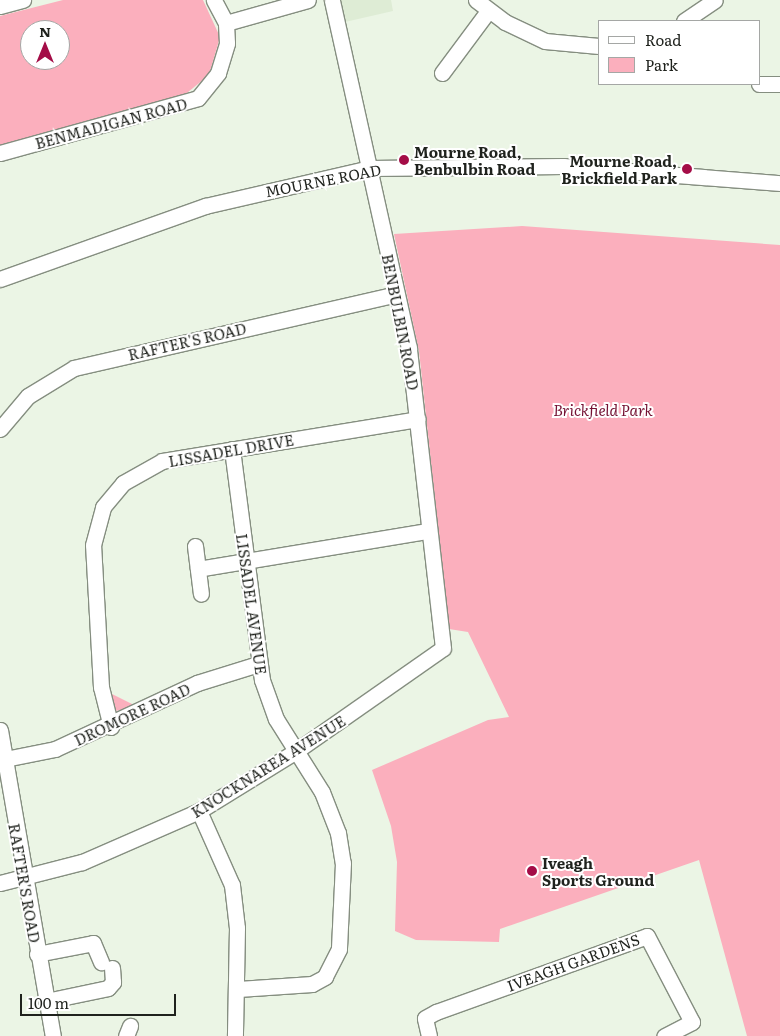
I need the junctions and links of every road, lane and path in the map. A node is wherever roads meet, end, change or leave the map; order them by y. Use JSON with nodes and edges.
{"nodes":[{"id":1,"x":23,"y":0,"type":"edge"},
{"id":2,"x":214,"y":0,"type":"edge"},
{"id":3,"x":308,"y":0,"type":"edge"},
{"id":4,"x":332,"y":0,"type":"edge"},
{"id":5,"x":476,"y":0,"type":"edge"},
{"id":6,"x":714,"y":0,"type":"edge"},
{"id":7,"x":0,"y":6,"type":"edge"},
{"id":8,"x":488,"y":11,"type":"junction"},
{"id":9,"x":685,"y":20,"type":"edge"},
{"id":10,"x":226,"y":23,"type":"junction"},
{"id":11,"x":598,"y":46,"type":"edge"},
{"id":12,"x":442,"y":72,"type":"dead end"},
{"id":13,"x":760,"y":84,"type":"edge"},
{"id":14,"x":780,"y":84,"type":"edge"},
{"id":15,"x":0,"y":153,"type":"edge"},
{"id":16,"x":368,"y":168,"type":"junction"},
{"id":17,"x":780,"y":184,"type":"edge"},
{"id":18,"x":0,"y":279,"type":"edge"},
{"id":19,"x":396,"y":294,"type":"junction"},
{"id":20,"x":418,"y":419,"type":"junction"},
{"id":21,"x":0,"y":429,"type":"edge"},
{"id":22,"x":232,"y":449,"type":"junction"},
{"id":23,"x":428,"y":531,"type":"junction"},
{"id":24,"x":195,"y":546,"type":"dead end"},
{"id":25,"x":246,"y":562,"type":"junction"},
{"id":26,"x":198,"y":569,"type":"junction"},
{"id":27,"x":201,"y":594,"type":"dead end"},
{"id":28,"x":443,"y":648,"type":"joint"},
{"id":29,"x":258,"y":664,"type":"junction"},
{"id":30,"x":111,"y":726,"type":"junction"},
{"id":31,"x":0,"y":730,"type":"edge"},
{"id":32,"x":296,"y":751,"type":"junction"},
{"id":33,"x":5,"y":759,"type":"junction"},
{"id":34,"x":199,"y":811,"type":"junction"},
{"id":35,"x":23,"y":879,"type":"junction"},
{"id":36,"x":0,"y":883,"type":"edge"},
{"id":37,"x":37,"y":954,"type":"junction"},
{"id":38,"x":238,"y":989,"type":"junction"},
{"id":39,"x":46,"y":1001,"type":"junction"},
{"id":40,"x":52,"y":1036,"type":"edge"},
{"id":41,"x":235,"y":1036,"type":"edge"},
{"id":42,"x":429,"y":1036,"type":"edge"},
{"id":43,"x":664,"y":1036,"type":"edge"}],
"edges":[{"from":1,"to":7,"type":"street"},
{"from":2,"to":10,"type":"street"},
{"from":3,"to":10,"type":"street"},
{"from":4,"to":16,"type":"street","name":"BENBULBIN ROAD"},
{"from":5,"to":8,"type":"street"},
{"from":6,"to":9,"type":"street"},
{"from":8,"to":11,"type":"street"},
{"from":8,"to":12,"type":"street"},
{"from":10,"to":15,"type":"street","name":"BENMADIGAN ROAD"},
{"from":13,"to":14,"type":"street"},
{"from":16,"to":17,"type":"street","name":"MOURNE ROAD"},
{"from":16,"to":18,"type":"street","name":"MOURNE ROAD"},
{"from":16,"to":19,"type":"street","name":"BENBULBIN ROAD"},
{"from":19,"to":20,"type":"street","name":"BENBULBIN ROAD"},
{"from":19,"to":21,"type":"street","name":"RAFTER'S ROAD"},
{"from":20,"to":22,"type":"street","name":"LISSADEL DRIVE"},
{"from":20,"to":23,"type":"street","name":"BENBULBIN ROAD"},
{"from":22,"to":25,"type":"street","name":"LISSADEL AVENUE"},
{"from":22,"to":30,"type":"street","name":"LISSADEL DRIVE"},
{"from":23,"to":25,"type":"street"},
{"from":23,"to":28,"type":"street","name":"BENBULBIN ROAD"},
{"from":24,"to":26,"type":"street"},
{"from":25,"to":26,"type":"street"},
{"from":25,"to":29,"type":"street","name":"LISSADEL AVENUE"},
{"from":26,"to":27,"type":"street"},
{"from":28,"to":32,"type":"street","name":"KNOCKNAREA AVENUE"},
{"from":29,"to":30,"type":"street","name":"DROMORE ROAD"},
{"from":29,"to":32,"type":"street","name":"LISSADEL AVENUE"},
{"from":30,"to":33,"type":"street","name":"DROMORE ROAD"},
{"from":31,"to":33,"type":"street","name":"RAFTER'S ROAD"},
{"from":32,"to":34,"type":"street","name":"KNOCKNAREA AVENUE"},
{"from":32,"to":38,"type":"street","name":"LISSADEL AVENUE"},
{"from":33,"to":35,"type":"street","name":"RAFTER'S ROAD"},
{"from":34,"to":35,"type":"street","name":"KNOCKNAREA AVENUE"},
{"from":34,"to":38,"type":"street"},
{"from":35,"to":36,"type":"street","name":"KNOCKNAREA AVENUE"},
{"from":35,"to":37,"type":"street","name":"RAFTER'S ROAD"},
{"from":37,"to":39,"type":"street","name":"RAFTER'S ROAD"},
{"from":37,"to":39,"type":"street"},
{"from":38,"to":41,"type":"street"},
{"from":39,"to":40,"type":"street","name":"RAFTER'S ROAD"},
{"from":42,"to":43,"type":"street","name":"IVEAGH GARDENS"}]}
